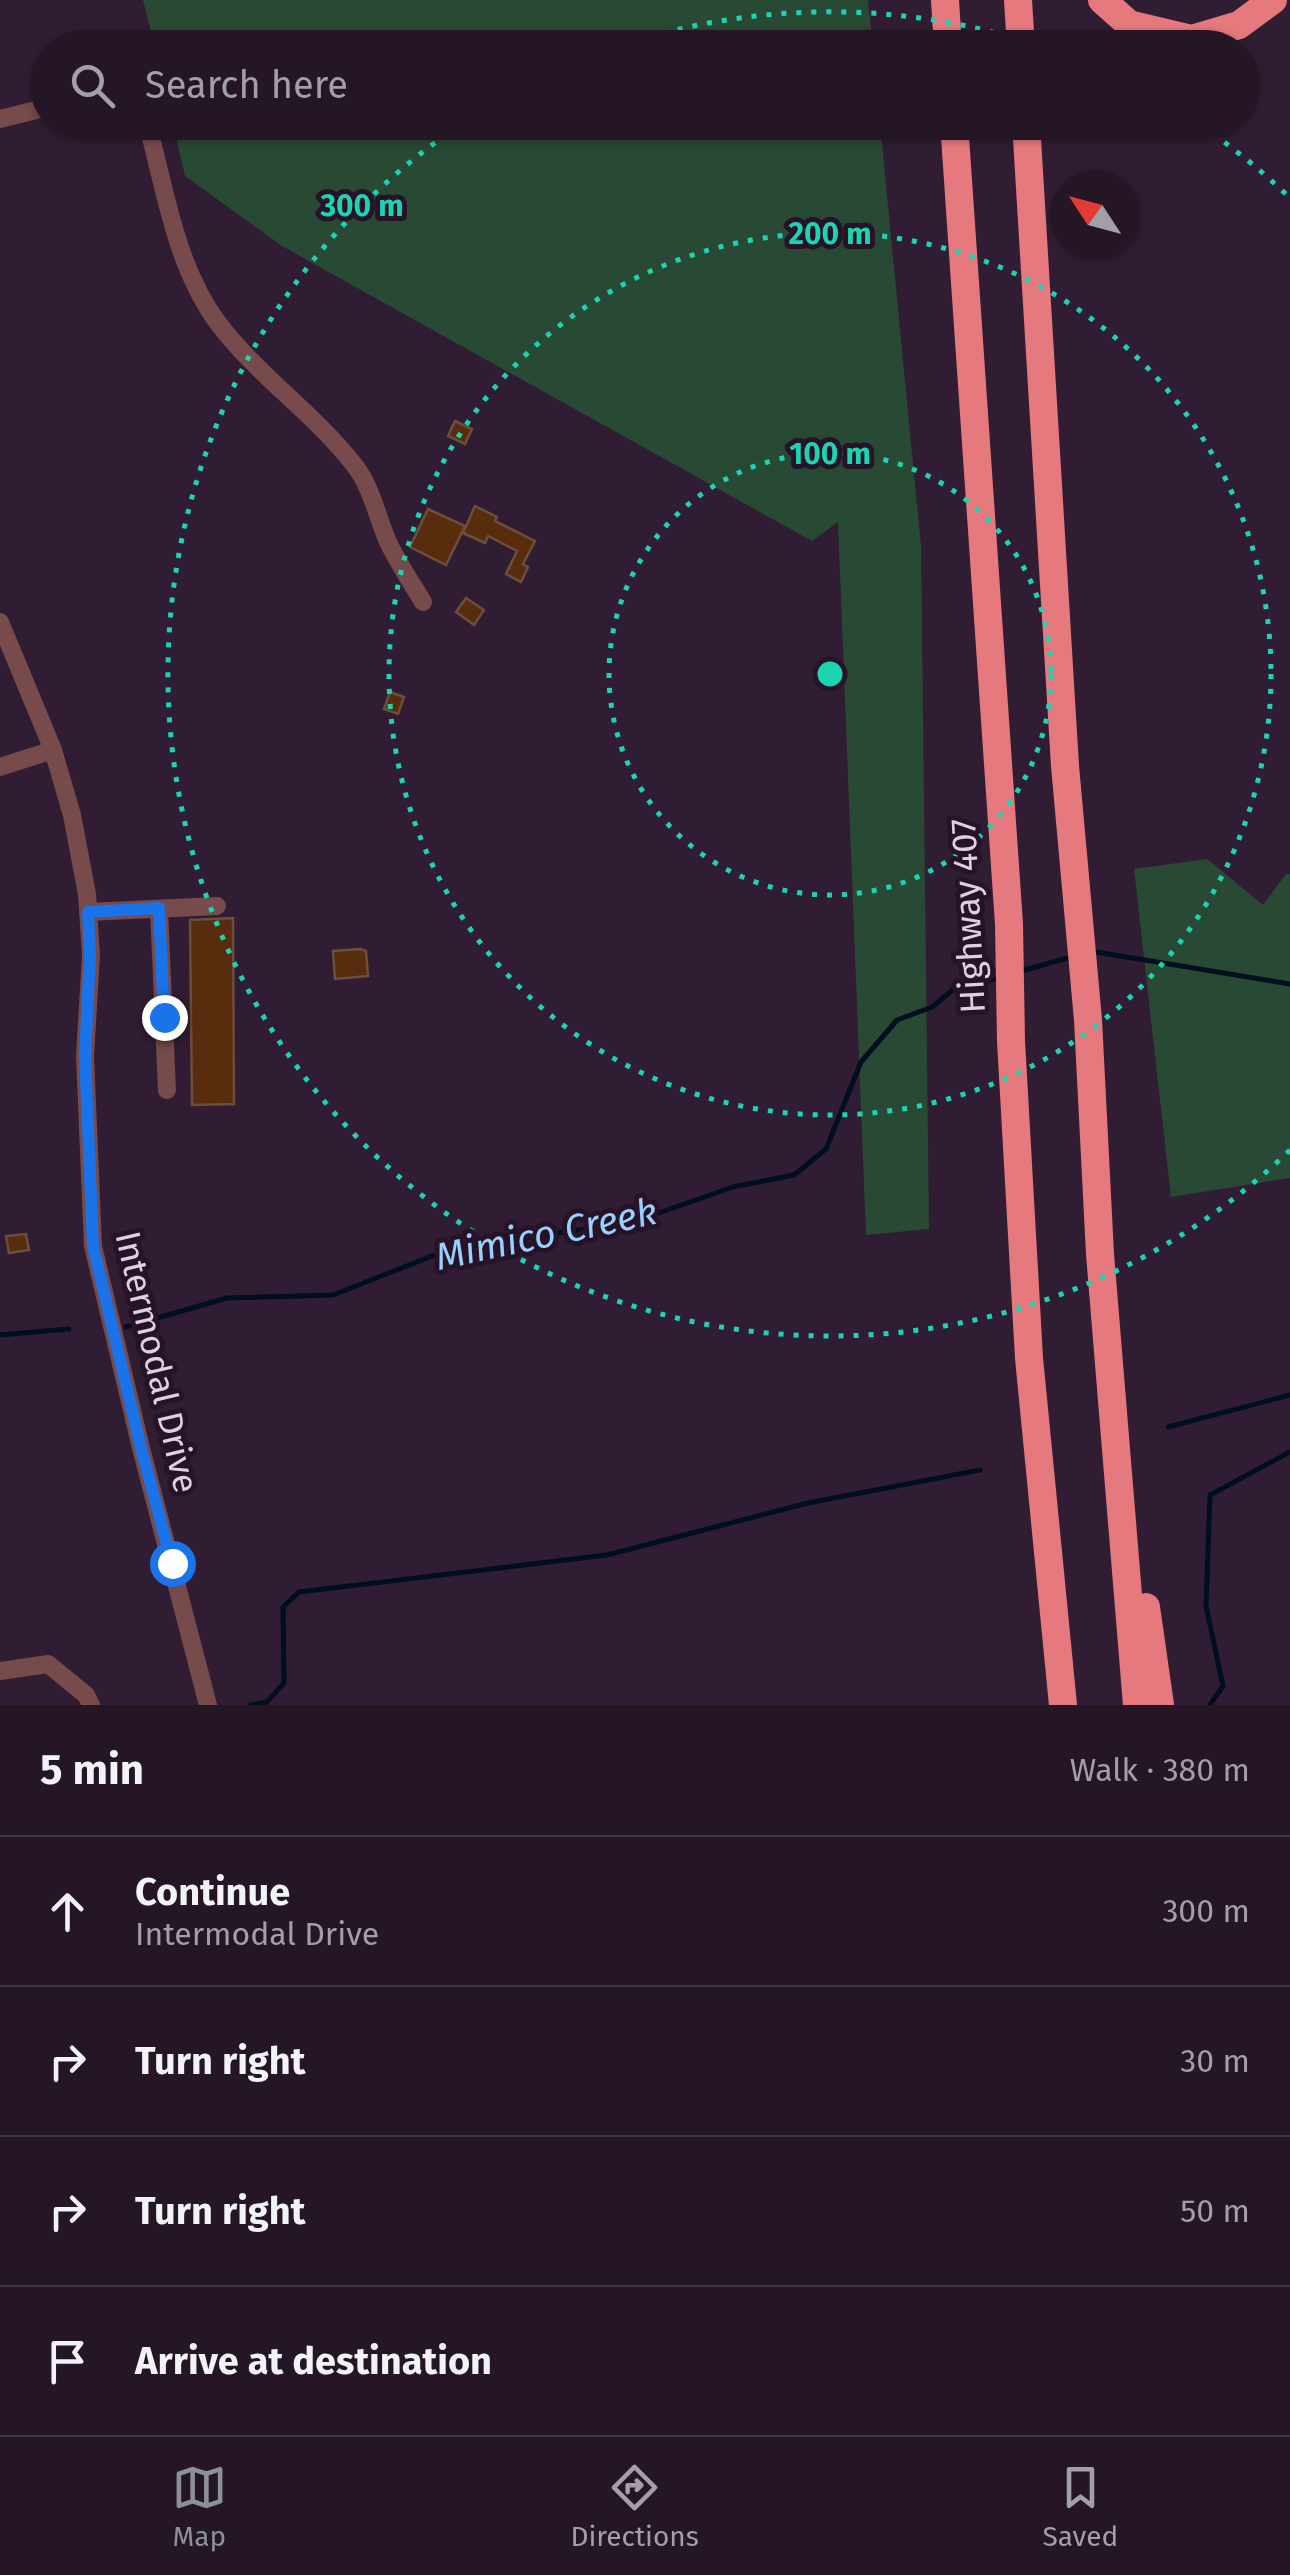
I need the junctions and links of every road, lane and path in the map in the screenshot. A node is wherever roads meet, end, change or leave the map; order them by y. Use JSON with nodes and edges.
{"nodes":[{"id":1,"x":945,"y":0,"type":"edge"},
{"id":2,"x":1018,"y":0,"type":"edge"},
{"id":3,"x":1102,"y":0,"type":"edge"},
{"id":4,"x":1273,"y":0,"type":"edge"},
{"id":5,"x":947,"y":30,"type":"edge"},
{"id":6,"x":1020,"y":30,"type":"edge"},
{"id":7,"x":1153,"y":30,"type":"edge"},
{"id":8,"x":1223,"y":30,"type":"edge"},
{"id":9,"x":30,"y":112,"type":"edge"},
{"id":10,"x":0,"y":119,"type":"edge"},
{"id":11,"x":153,"y":140,"type":"edge"},
{"id":12,"x":955,"y":140,"type":"edge"},
{"id":13,"x":1027,"y":140,"type":"edge"},
{"id":14,"x":423,"y":602,"type":"dead end"},
{"id":15,"x":0,"y":622,"type":"edge"},
{"id":16,"x":53,"y":750,"type":"junction"},
{"id":17,"x":0,"y":768,"type":"edge"},
{"id":18,"x":217,"y":906,"type":"dead end"},
{"id":19,"x":159,"y":908,"type":"junction"},
{"id":20,"x":88,"y":912,"type":"junction"},
{"id":21,"x":166,"y":1090,"type":"dead end"},
{"id":22,"x":1126,"y":1557,"type":"junction"},
{"id":23,"x":0,"y":1671,"type":"edge"},
{"id":24,"x":90,"y":1705,"type":"edge"},
{"id":25,"x":208,"y":1705,"type":"edge"},
{"id":26,"x":1063,"y":1705,"type":"edge"},
{"id":27,"x":1137,"y":1705,"type":"edge"},
{"id":28,"x":1160,"y":1705,"type":"edge"}],
"edges":[{"from":1,"to":5,"type":"highway"},
{"from":2,"to":6,"type":"highway"},
{"from":3,"to":7,"type":"highway"},
{"from":4,"to":8,"type":"highway"},
{"from":9,"to":10,"type":"street"},
{"from":11,"to":14,"type":"street"},
{"from":12,"to":26,"type":"highway","name":"Highway 407"},
{"from":13,"to":22,"type":"highway"},
{"from":15,"to":16,"type":"street","name":"Intermodal Drive"},
{"from":16,"to":17,"type":"street"},
{"from":16,"to":20,"type":"street","name":"Intermodal Drive"},
{"from":18,"to":19,"type":"street"},
{"from":19,"to":20,"type":"street"},
{"from":19,"to":21,"type":"street"},
{"from":20,"to":25,"type":"street","name":"Intermodal Drive"},
{"from":22,"to":27,"type":"highway"},
{"from":22,"to":28,"type":"highway"},
{"from":23,"to":24,"type":"street"}]}
